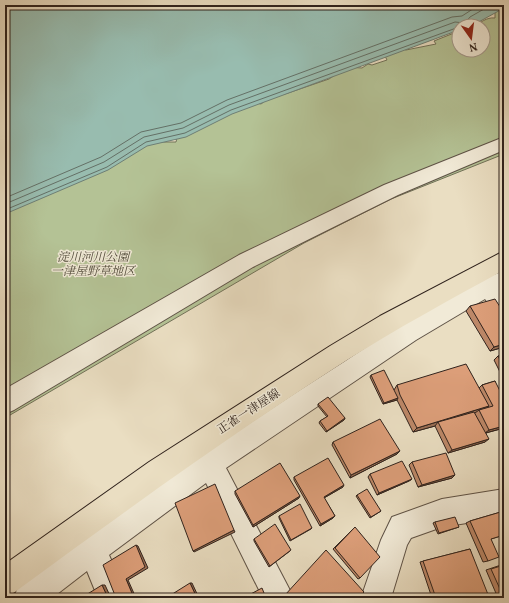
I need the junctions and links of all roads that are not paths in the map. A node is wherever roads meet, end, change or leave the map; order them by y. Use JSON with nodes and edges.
{"nodes":[{"id":1,"x":504,"y":143,"type":"edge"},
{"id":2,"x":504,"y":260,"type":"edge"},
{"id":3,"x":496,"y":283,"type":"edge"},
{"id":4,"x":504,"y":307,"type":"edge"},
{"id":5,"x":5,"y":402,"type":"edge"},
{"id":6,"x":210,"y":464,"type":"junction"},
{"id":7,"x":504,"y":503,"type":"edge"},
{"id":8,"x":92,"y":550,"type":"junction"},
{"id":9,"x":5,"y":582,"type":"edge"},
{"id":10,"x":28,"y":598,"type":"edge"},
{"id":11,"x":113,"y":598,"type":"edge"},
{"id":12,"x":279,"y":598,"type":"edge"},
{"id":13,"x":376,"y":598,"type":"edge"}],
"edges":[{"from":1,"to":5,"type":"street"},
{"from":2,"to":9,"type":"main road","name":"正雀一津屋線"},
{"from":3,"to":4,"type":"street"},
{"from":3,"to":6,"type":"street"},
{"from":6,"to":8,"type":"street"},
{"from":6,"to":12,"type":"street"},
{"from":7,"to":13,"type":"street"},
{"from":8,"to":10,"type":"street"},
{"from":8,"to":11,"type":"street"}]}
